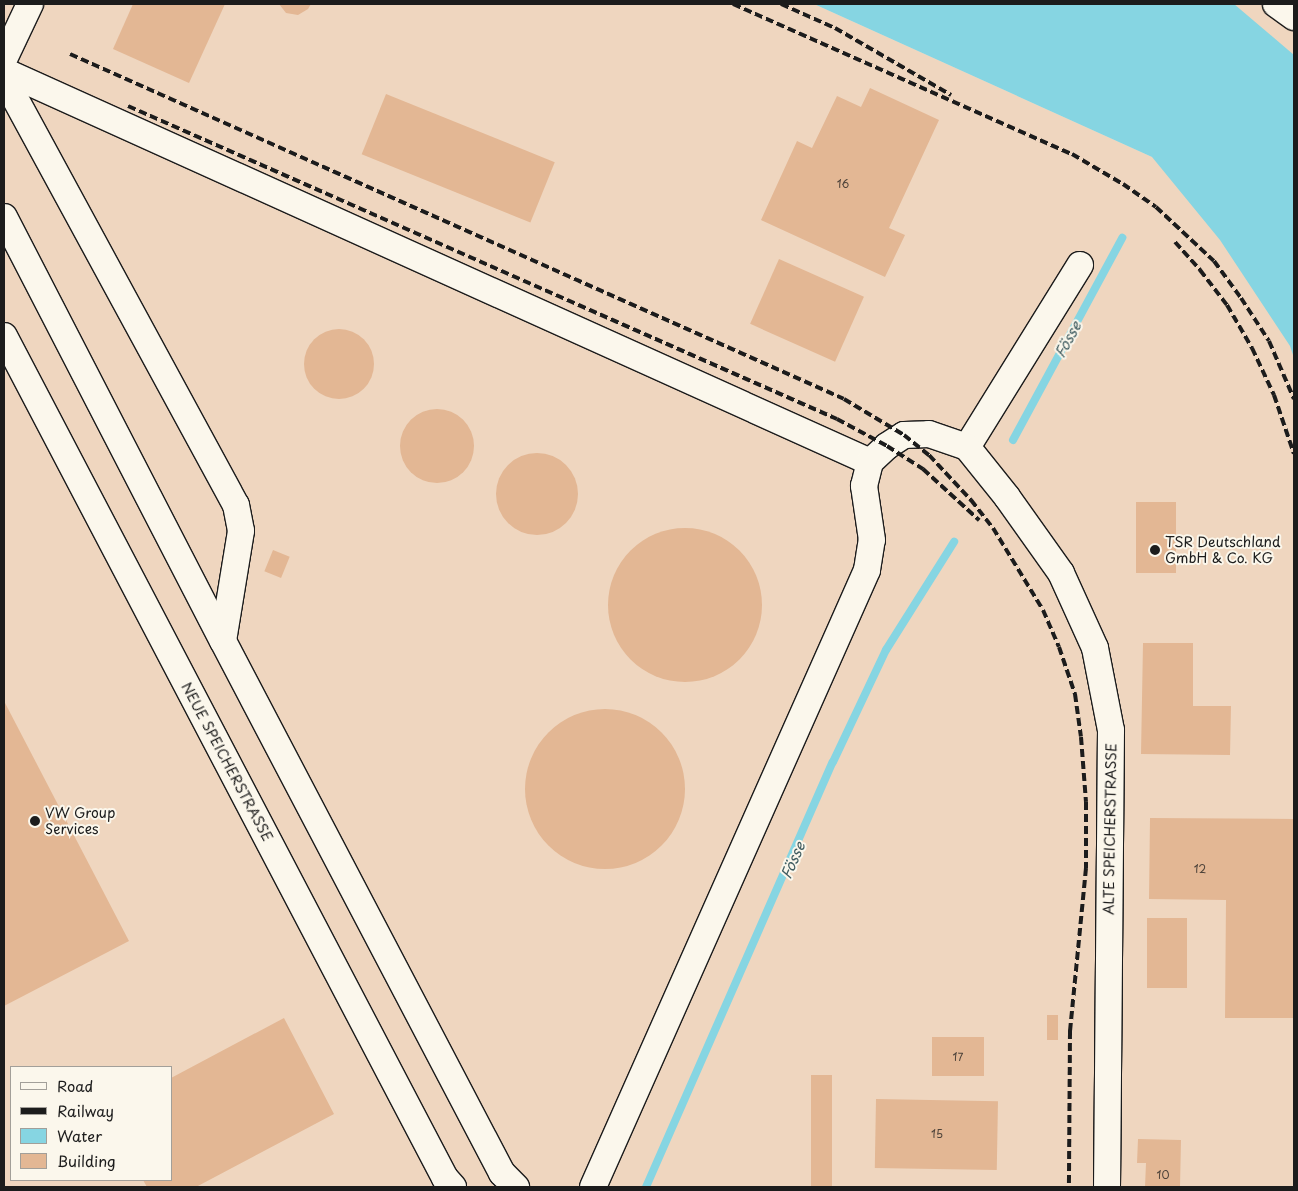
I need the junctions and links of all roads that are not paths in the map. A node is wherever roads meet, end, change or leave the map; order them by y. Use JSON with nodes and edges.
{"nodes":[{"id":1,"x":30,"y":4,"type":"edge"},
{"id":2,"x":1276,"y":4,"type":"edge"},
{"id":3,"x":1294,"y":18,"type":"edge"},
{"id":4,"x":4,"y":59,"type":"edge"},
{"id":5,"x":4,"y":71,"type":"edge"},
{"id":6,"x":4,"y":78,"type":"edge"},
{"id":7,"x":4,"y":216,"type":"edge"},
{"id":8,"x":1080,"y":265,"type":"dead end"},
{"id":9,"x":4,"y":336,"type":"edge"},
{"id":10,"x":967,"y":447,"type":"junction"},
{"id":11,"x":870,"y":462,"type":"junction"},
{"id":12,"x":223,"y":641,"type":"junction"},
{"id":13,"x":443,"y":1184,"type":"edge"},
{"id":14,"x":516,"y":1187,"type":"edge"},
{"id":15,"x":593,"y":1187,"type":"edge"},
{"id":16,"x":1107,"y":1187,"type":"edge"}],
"edges":[{"from":1,"to":4,"type":"street"},
{"from":2,"to":3,"type":"street"},
{"from":5,"to":11,"type":"street"},
{"from":6,"to":12,"type":"street"},
{"from":7,"to":12,"type":"street"},
{"from":8,"to":10,"type":"street"},
{"from":9,"to":13,"type":"street","name":"NEUE SPEICHERSTRASSE"},
{"from":10,"to":11,"type":"street"},
{"from":10,"to":16,"type":"street","name":"ALTE SPEICHERSTRASSE"},
{"from":11,"to":15,"type":"street"},
{"from":12,"to":14,"type":"street"}]}
